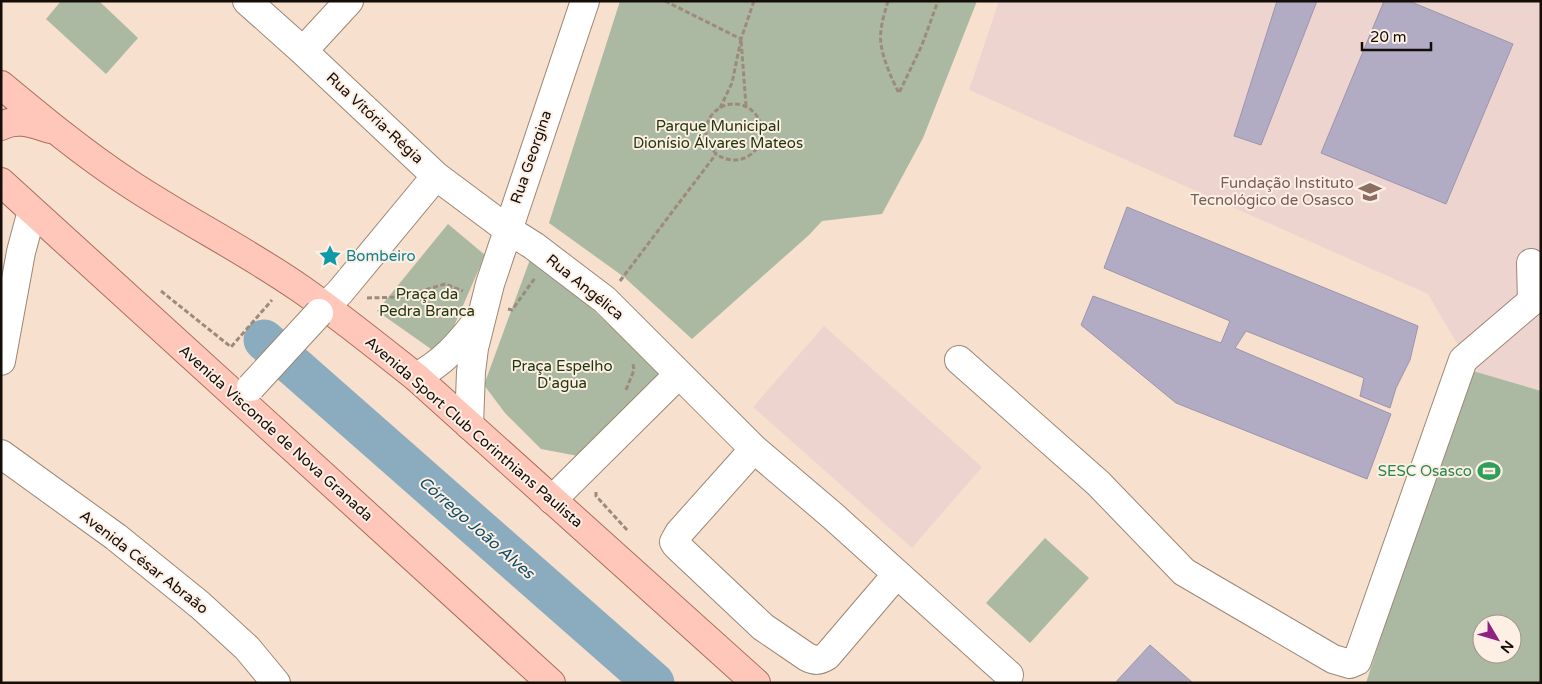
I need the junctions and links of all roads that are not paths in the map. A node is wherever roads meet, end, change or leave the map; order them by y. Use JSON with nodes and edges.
{"nodes":[{"id":1,"x":247,"y":1,"type":"edge"},
{"id":2,"x":350,"y":1,"type":"edge"},
{"id":3,"x":584,"y":1,"type":"edge"},
{"id":4,"x":303,"y":51,"type":"junction"},
{"id":5,"x":1,"y":85,"type":"edge"},
{"id":6,"x":1,"y":126,"type":"edge"},
{"id":7,"x":59,"y":132,"type":"junction"},
{"id":8,"x":436,"y":176,"type":"junction"},
{"id":9,"x":1,"y":182,"type":"edge"},
{"id":10,"x":32,"y":211,"type":"junction"},
{"id":11,"x":507,"y":229,"type":"junction"},
{"id":12,"x":1531,"y":263,"type":"dead end"},
{"id":13,"x":322,"y":310,"type":"junction"},
{"id":14,"x":482,"y":315,"type":"junction"},
{"id":15,"x":958,"y":360,"type":"dead end"},
{"id":16,"x":1,"y":361,"type":"edge"},
{"id":17,"x":679,"y":374,"type":"junction"},
{"id":18,"x":416,"y":377,"type":"junction"},
{"id":19,"x":245,"y":393,"type":"junction"},
{"id":20,"x":468,"y":425,"type":"junction"},
{"id":21,"x":754,"y":449,"type":"junction"},
{"id":22,"x":1,"y":454,"type":"edge"},
{"id":23,"x":552,"y":500,"type":"junction"},
{"id":24,"x":897,"y":574,"type":"junction"},
{"id":25,"x":1009,"y":675,"type":"dead end"},
{"id":26,"x":276,"y":683,"type":"edge"},
{"id":27,"x":551,"y":683,"type":"edge"},
{"id":28,"x":756,"y":683,"type":"edge"}],
"edges":[{"from":1,"to":4,"type":"street","name":"Rua Vitória-Régia"},
{"from":2,"to":4,"type":"street"},
{"from":3,"to":11,"type":"street","name":"Rua Georgina"},
{"from":4,"to":8,"type":"street","name":"Rua Vitória-Régia"},
{"from":5,"to":7,"type":"main road","name":"Avenida Sport Club Corinthians Paulista"},
{"from":6,"to":7,"type":"main road"},
{"from":7,"to":13,"type":"main road","name":"Avenida Sport Club Corinthians Paulista"},
{"from":8,"to":11,"type":"street","name":"Rua Vitória-Régia"},
{"from":8,"to":13,"type":"street"},
{"from":9,"to":10,"type":"main road","name":"Avenida Visconde de Nova Granada"},
{"from":10,"to":16,"type":"street"},
{"from":10,"to":19,"type":"main road","name":"Avenida Visconde de Nova Granada"},
{"from":11,"to":14,"type":"street","name":"Rua Georgina"},
{"from":11,"to":17,"type":"street","name":"Rua Angélica"},
{"from":12,"to":15,"type":"street"},
{"from":13,"to":18,"type":"main road","name":"Avenida Sport Club Corinthians Paulista"},
{"from":13,"to":19,"type":"street","bridge":true},
{"from":14,"to":18,"type":"street","name":"Rua Georgina"},
{"from":14,"to":20,"type":"street","name":"Rua Georgina"},
{"from":17,"to":21,"type":"street","name":"Rua Angélica"},
{"from":17,"to":23,"type":"street"},
{"from":18,"to":20,"type":"main road","name":"Avenida Sport Club Corinthians Paulista"},
{"from":19,"to":27,"type":"main road","name":"Avenida Visconde de Nova Granada"},
{"from":20,"to":23,"type":"main road","name":"Avenida Sport Club Corinthians Paulista"},
{"from":21,"to":24,"type":"street","name":"Rua Angélica"},
{"from":21,"to":24,"type":"street"},
{"from":22,"to":26,"type":"street","name":"Avenida César Abraão"},
{"from":23,"to":28,"type":"main road","name":"Avenida Sport Club Corinthians Paulista"},
{"from":24,"to":25,"type":"street","name":"Rua Angélica"}]}
